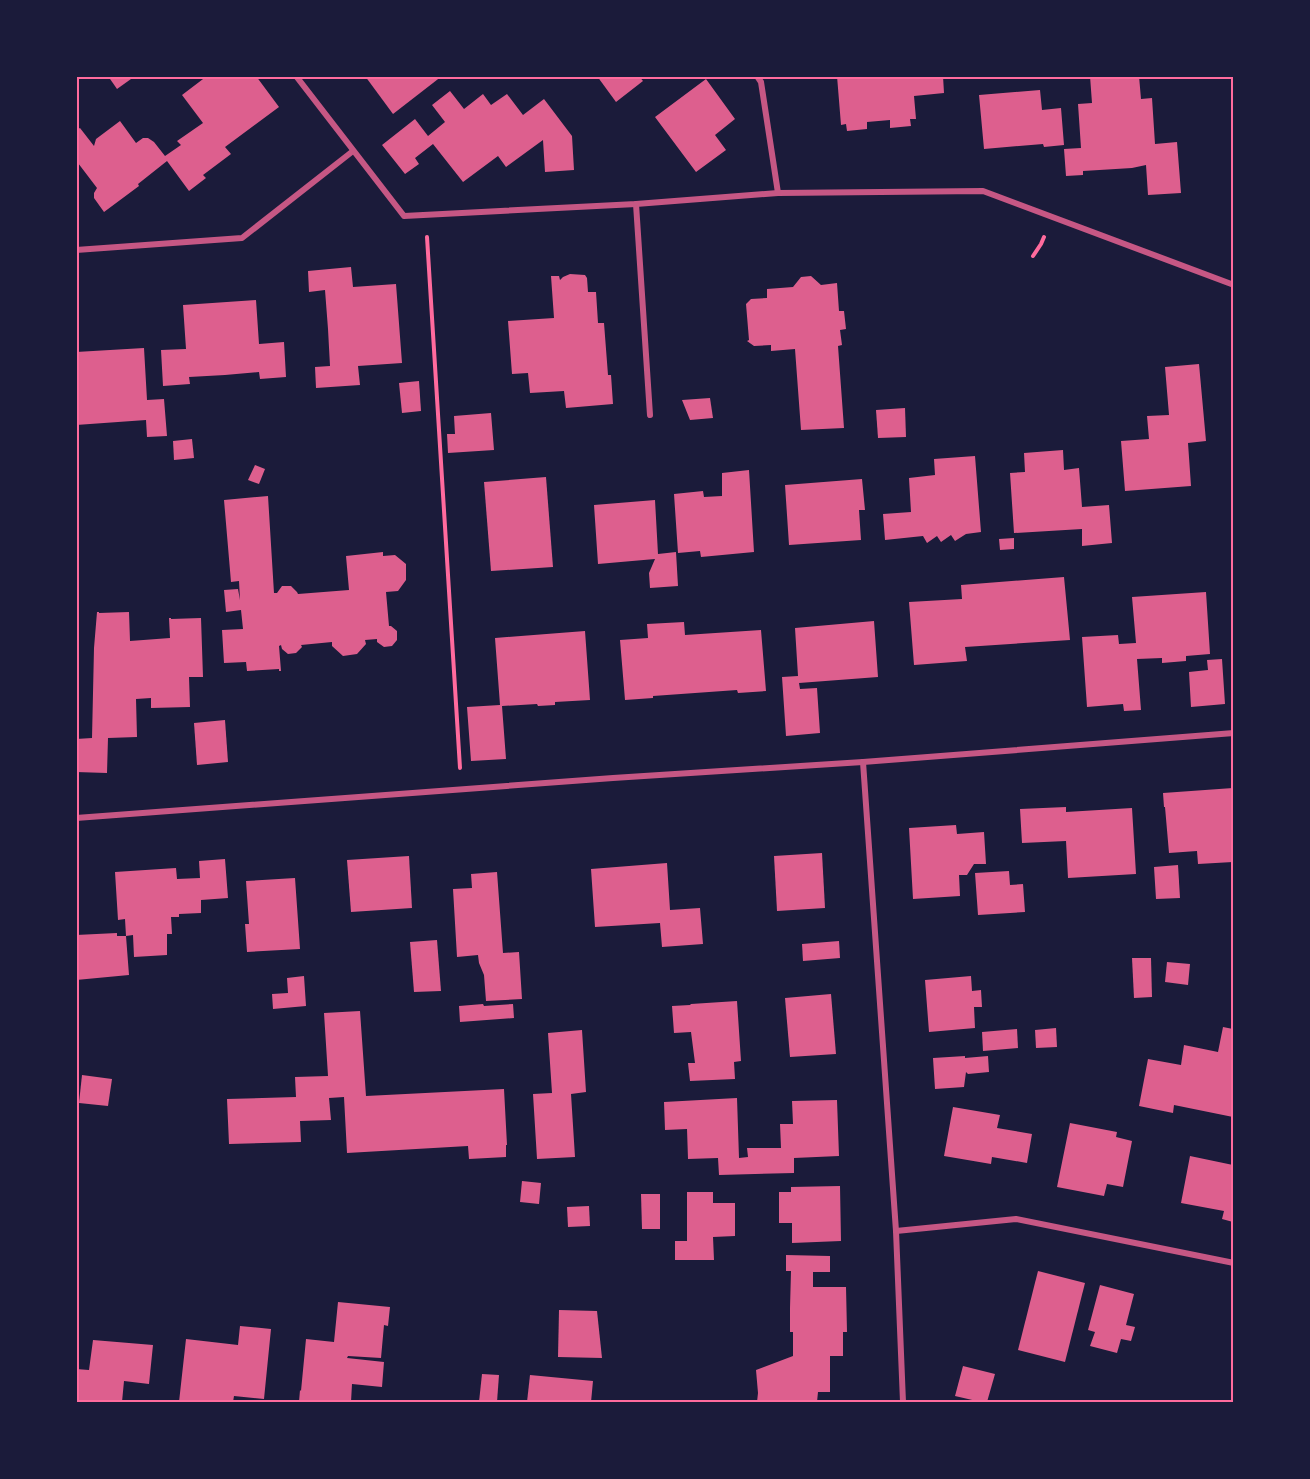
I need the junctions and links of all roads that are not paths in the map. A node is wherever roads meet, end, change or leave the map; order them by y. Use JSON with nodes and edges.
{"nodes":[{"id":1,"x":296,"y":76,"type":"edge"},
{"id":2,"x":757,"y":76,"type":"edge"},
{"id":3,"x":353,"y":151,"type":"junction"},
{"id":4,"x":778,"y":193,"type":"junction"},
{"id":5,"x":636,"y":204,"type":"junction"},
{"id":6,"x":76,"y":250,"type":"edge"},
{"id":7,"x":1233,"y":285,"type":"edge"},
{"id":8,"x":650,"y":415,"type":"dead end"},
{"id":9,"x":1233,"y":733,"type":"edge"},
{"id":10,"x":863,"y":762,"type":"junction"},
{"id":11,"x":76,"y":818,"type":"edge"},
{"id":12,"x":896,"y":1231,"type":"junction"},
{"id":13,"x":1233,"y":1263,"type":"edge"},
{"id":14,"x":903,"y":1402,"type":"edge"}],
"edges":[{"from":1,"to":3,"type":"street"},
{"from":2,"to":4,"type":"street"},
{"from":3,"to":5,"type":"street"},
{"from":3,"to":6,"type":"street"},
{"from":4,"to":5,"type":"street"},
{"from":4,"to":7,"type":"street"},
{"from":5,"to":8,"type":"street"},
{"from":9,"to":10,"type":"street"},
{"from":10,"to":11,"type":"street"},
{"from":10,"to":12,"type":"street"},
{"from":12,"to":13,"type":"street"},
{"from":12,"to":14,"type":"street"}]}
